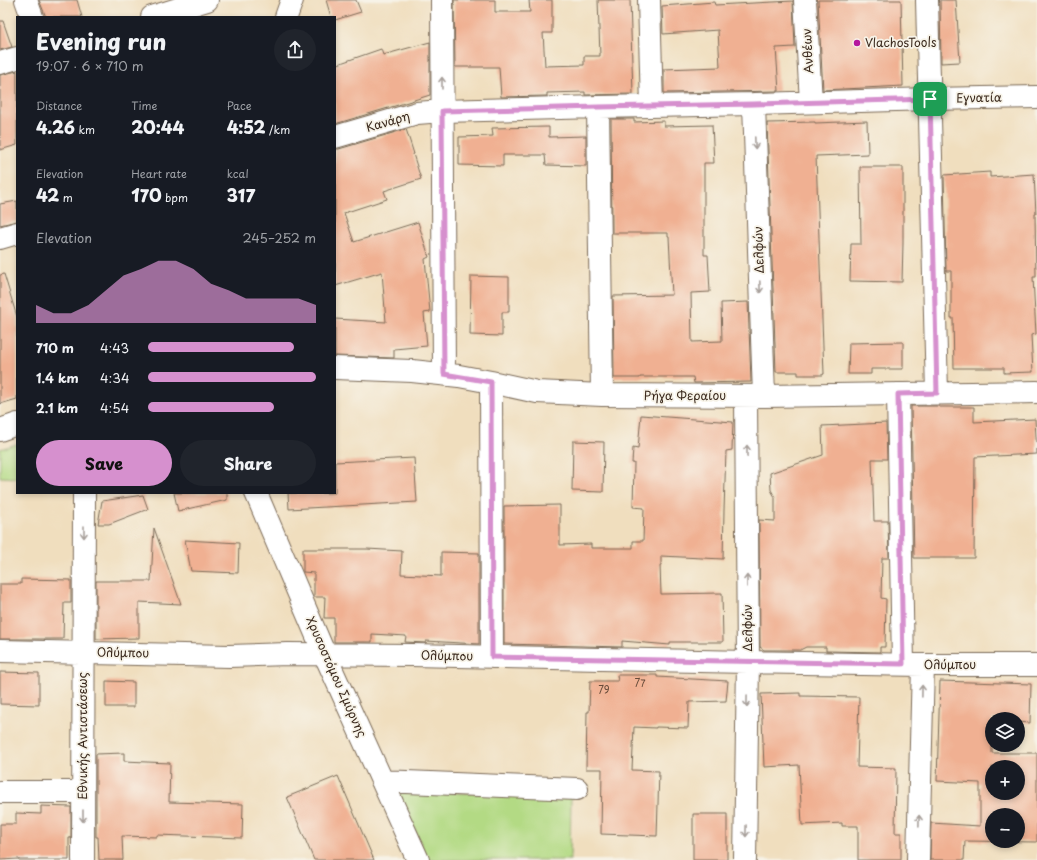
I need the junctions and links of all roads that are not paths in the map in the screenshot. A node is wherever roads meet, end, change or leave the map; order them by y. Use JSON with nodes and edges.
{"nodes":[{"id":1,"x":26,"y":0,"type":"edge"},
{"id":2,"x":207,"y":0,"type":"edge"},
{"id":3,"x":292,"y":0,"type":"edge"},
{"id":4,"x":442,"y":0,"type":"edge"},
{"id":5,"x":649,"y":0,"type":"edge"},
{"id":6,"x":806,"y":0,"type":"edge"},
{"id":7,"x":927,"y":0,"type":"edge"},
{"id":8,"x":32,"y":16,"type":"edge"},
{"id":9,"x":155,"y":16,"type":"edge"},
{"id":10,"x":286,"y":16,"type":"edge"},
{"id":11,"x":16,"y":58,"type":"edge"},
{"id":12,"x":0,"y":63,"type":"edge"},
{"id":13,"x":1037,"y":97,"type":"edge"},
{"id":14,"x":930,"y":99,"type":"junction"},
{"id":15,"x":811,"y":102,"type":"junction"},
{"id":16,"x":754,"y":104,"type":"junction"},
{"id":17,"x":652,"y":106,"type":"junction"},
{"id":18,"x":598,"y":107,"type":"junction"},
{"id":19,"x":442,"y":111,"type":"junction"},
{"id":20,"x":336,"y":137,"type":"edge"},
{"id":21,"x":16,"y":233,"type":"edge"},
{"id":22,"x":0,"y":238,"type":"edge"},
{"id":23,"x":336,"y":368,"type":"edge"},
{"id":24,"x":444,"y":374,"type":"junction"},
{"id":25,"x":491,"y":382,"type":"junction"},
{"id":26,"x":1037,"y":392,"type":"edge"},
{"id":27,"x":937,"y":393,"type":"junction"},
{"id":28,"x":898,"y":394,"type":"junction"},
{"id":29,"x":602,"y":395,"type":"junction"},
{"id":30,"x":755,"y":396,"type":"junction"},
{"id":31,"x":16,"y":424,"type":"edge"},
{"id":32,"x":0,"y":430,"type":"edge"},
{"id":33,"x":84,"y":494,"type":"edge"},
{"id":34,"x":256,"y":494,"type":"edge"},
{"id":35,"x":0,"y":651,"type":"edge"},
{"id":36,"x":83,"y":652,"type":"junction"},
{"id":37,"x":325,"y":654,"type":"junction"},
{"id":38,"x":492,"y":657,"type":"junction"},
{"id":39,"x":748,"y":662,"type":"junction"},
{"id":40,"x":913,"y":665,"type":"junction"},
{"id":41,"x":1037,"y":665,"type":"edge"},
{"id":42,"x":382,"y":781,"type":"junction"},
{"id":43,"x":577,"y":789,"type":"dead end"},
{"id":44,"x":0,"y":792,"type":"edge"},
{"id":45,"x":82,"y":792,"type":"junction"},
{"id":46,"x":82,"y":860,"type":"edge"},
{"id":47,"x":418,"y":860,"type":"edge"},
{"id":48,"x":745,"y":860,"type":"edge"},
{"id":49,"x":918,"y":860,"type":"edge"}],
"edges":[{"from":1,"to":8,"type":"street"},
{"from":2,"to":9,"type":"street"},
{"from":3,"to":10,"type":"street"},
{"from":19,"to":4,"type":"street","one_way":true},
{"from":5,"to":17,"type":"street"},
{"from":6,"to":15,"type":"street","name":"Ανθέων"},
{"from":7,"to":14,"type":"street"},
{"from":11,"to":12,"type":"street"},
{"from":13,"to":14,"type":"street","name":"Εγνατία"},
{"from":14,"to":15,"type":"street","name":"Εγνατία"},
{"from":14,"to":27,"type":"street"},
{"from":15,"to":16,"type":"street","name":"Εγνατία"},
{"from":16,"to":17,"type":"street","name":"Εγνατία"},
{"from":16,"to":30,"type":"street","name":"Δελφών","one_way":true},
{"from":17,"to":18,"type":"street","name":"Εγνατία"},
{"from":18,"to":19,"type":"street","name":"Εγνατία"},
{"from":18,"to":29,"type":"street"},
{"from":19,"to":20,"type":"street","name":"Κανάρη"},
{"from":19,"to":24,"type":"street"},
{"from":21,"to":22,"type":"street"},
{"from":23,"to":24,"type":"street","name":"Ρήγα Φεραίου"},
{"from":24,"to":25,"type":"street","name":"Ρήγα Φεραίου"},
{"from":25,"to":29,"type":"street","name":"Ρήγα Φεραίου"},
{"from":25,"to":38,"type":"street"},
{"from":26,"to":27,"type":"street","name":"Ρήγα Φεραίου"},
{"from":27,"to":28,"type":"street","name":"Ρήγα Φεραίου"},
{"from":28,"to":30,"type":"street","name":"Ρήγα Φεραίου"},
{"from":28,"to":40,"type":"street"},
{"from":29,"to":30,"type":"street","name":"Ρήγα Φεραίου"},
{"from":39,"to":30,"type":"street","name":"Δελφών","one_way":true},
{"from":31,"to":32,"type":"street"},
{"from":33,"to":36,"type":"street","name":"Εθνικής Αντιστάσεως","one_way":true},
{"from":34,"to":37,"type":"street","name":"Χρυσοστόμου Σμύρνης"},
{"from":35,"to":36,"type":"street","name":"Ολύμπου"},
{"from":36,"to":37,"type":"street","name":"Ολύμπου"},
{"from":36,"to":45,"type":"street","name":"Εθνικής Αντιστάσεως"},
{"from":37,"to":38,"type":"street","name":"Ολύμπου"},
{"from":37,"to":42,"type":"street","name":"Χρυσοστόμου Σμύρνης"},
{"from":38,"to":39,"type":"street","name":"Ολύμπου"},
{"from":39,"to":40,"type":"street","name":"Ολύμπου"},
{"from":39,"to":48,"type":"street","name":"Δελφών","one_way":true},
{"from":40,"to":41,"type":"street","name":"Ολύμπου"},
{"from":49,"to":40,"type":"street","one_way":true},
{"from":42,"to":43,"type":"street"},
{"from":42,"to":47,"type":"street","name":"Χρυσοστόμου Σμύρνης"},
{"from":44,"to":45,"type":"street"},
{"from":45,"to":46,"type":"street","name":"Εθνικής Αντιστάσεως","one_way":true}]}
